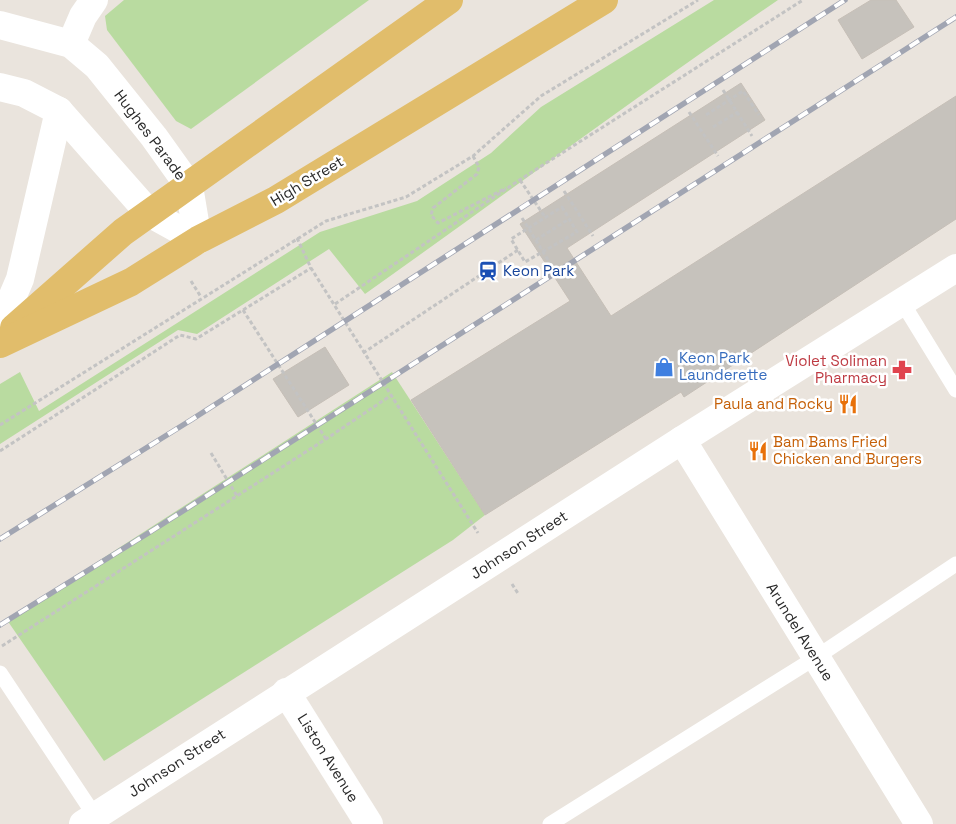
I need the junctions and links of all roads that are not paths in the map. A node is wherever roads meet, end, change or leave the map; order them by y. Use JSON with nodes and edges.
{"nodes":[{"id":1,"x":94,"y":0,"type":"edge"},
{"id":2,"x":449,"y":0,"type":"edge"},
{"id":3,"x":604,"y":0,"type":"edge"},
{"id":4,"x":0,"y":25,"type":"edge"},
{"id":5,"x":71,"y":44,"type":"junction"},
{"id":6,"x":0,"y":87,"type":"edge"},
{"id":7,"x":59,"y":111,"type":"junction"},
{"id":8,"x":189,"y":186,"type":"junction"},
{"id":9,"x":149,"y":213,"type":"junction"},
{"id":10,"x":198,"y":240,"type":"junction"},
{"id":11,"x":956,"y":268,"type":"edge"},
{"id":12,"x":902,"y":302,"type":"junction"},
{"id":13,"x":0,"y":326,"type":"edge"},
{"id":14,"x":0,"y":340,"type":"edge"},
{"id":15,"x":0,"y":344,"type":"edge"},
{"id":16,"x":956,"y":390,"type":"edge"},
{"id":17,"x":682,"y":440,"type":"junction"},
{"id":18,"x":956,"y":564,"type":"edge"},
{"id":19,"x":815,"y":658,"type":"junction"},
{"id":20,"x":0,"y":673,"type":"edge"},
{"id":21,"x":286,"y":692,"type":"junction"},
{"id":22,"x":89,"y":820,"type":"edge"},
{"id":23,"x":369,"y":824,"type":"edge"},
{"id":24,"x":550,"y":824,"type":"edge"},
{"id":25,"x":919,"y":824,"type":"edge"}],
"edges":[{"from":1,"to":5,"type":"street"},
{"from":2,"to":8,"type":"main road"},
{"from":3,"to":10,"type":"main road","name":"High Street"},
{"from":4,"to":5,"type":"street","name":"Hughes Parade"},
{"from":5,"to":8,"type":"street","name":"Hughes Parade"},
{"from":6,"to":7,"type":"street"},
{"from":7,"to":9,"type":"street"},
{"from":7,"to":13,"type":"street"},
{"from":8,"to":9,"type":"main road"},
{"from":8,"to":10,"type":"street","name":"Hughes Parade"},
{"from":9,"to":10,"type":"street"},
{"from":9,"to":14,"type":"main road"},
{"from":10,"to":15,"type":"main road","name":"High Street"},
{"from":11,"to":12,"type":"street","name":"Johnson Street"},
{"from":12,"to":16,"type":"lane"},
{"from":12,"to":17,"type":"street","name":"Johnson Street"},
{"from":17,"to":19,"type":"street","name":"Arundel Avenue"},
{"from":17,"to":21,"type":"street","name":"Johnson Street"},
{"from":18,"to":19,"type":"lane"},
{"from":19,"to":24,"type":"lane"},
{"from":19,"to":25,"type":"street","name":"Arundel Avenue"},
{"from":20,"to":22,"type":"lane"},
{"from":21,"to":22,"type":"street","name":"Johnson Street"},
{"from":21,"to":23,"type":"street","name":"Liston Avenue"}]}
